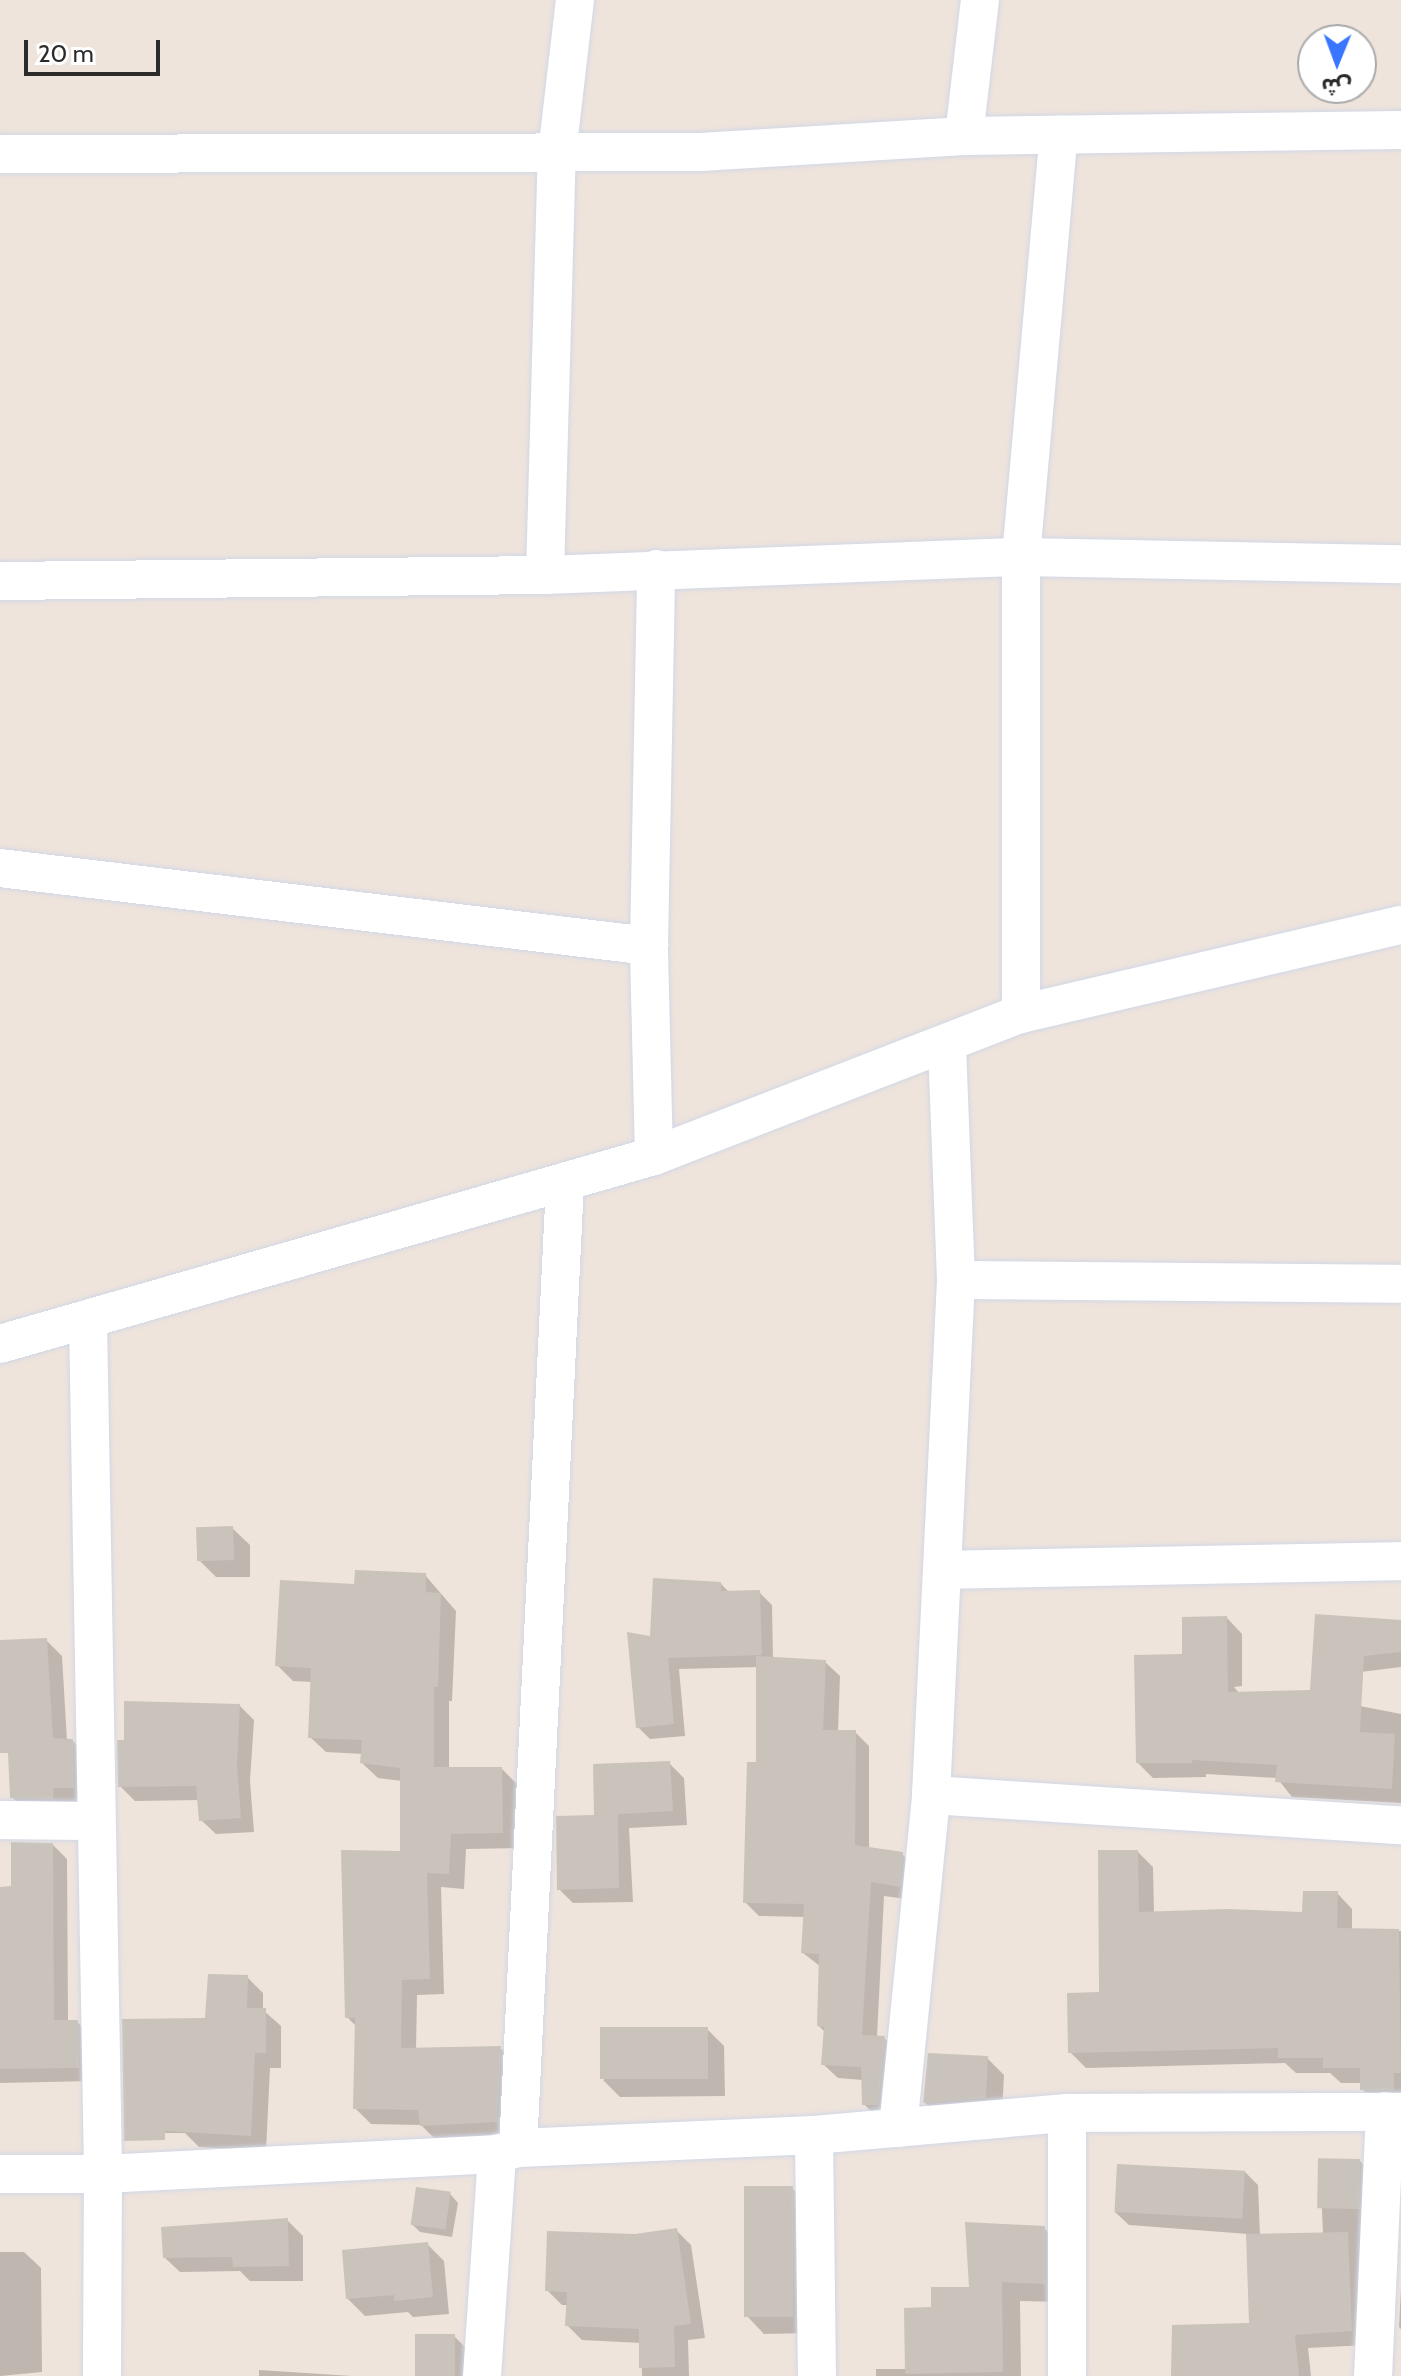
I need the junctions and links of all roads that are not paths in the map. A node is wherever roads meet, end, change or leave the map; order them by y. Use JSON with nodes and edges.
{"nodes":[{"id":1,"x":575,"y":0,"type":"edge"},
{"id":2,"x":980,"y":0,"type":"edge"},
{"id":3,"x":1401,"y":130,"type":"edge"},
{"id":4,"x":1059,"y":135,"type":"junction"},
{"id":5,"x":964,"y":136,"type":"junction"},
{"id":6,"x":557,"y":153,"type":"junction"},
{"id":7,"x":0,"y":154,"type":"edge"},
{"id":8,"x":1021,"y":557,"type":"junction"},
{"id":9,"x":1401,"y":564,"type":"edge"},
{"id":10,"x":656,"y":569,"type":"junction"},
{"id":11,"x":545,"y":575,"type":"junction"},
{"id":12,"x":0,"y":581,"type":"edge"},
{"id":13,"x":0,"y":868,"type":"edge"},
{"id":14,"x":1401,"y":925,"type":"edge"},
{"id":15,"x":649,"y":946,"type":"junction"},
{"id":16,"x":1021,"y":1014,"type":"junction"},
{"id":17,"x":947,"y":1045,"type":"junction"},
{"id":18,"x":654,"y":1156,"type":"junction"},
{"id":19,"x":565,"y":1184,"type":"junction"},
{"id":20,"x":956,"y":1280,"type":"junction"},
{"id":21,"x":1401,"y":1284,"type":"edge"},
{"id":22,"x":88,"y":1319,"type":"junction"},
{"id":23,"x":0,"y":1344,"type":"edge"},
{"id":24,"x":1401,"y":1561,"type":"edge"},
{"id":25,"x":943,"y":1570,"type":"junction"},
{"id":26,"x":931,"y":1795,"type":"junction"},
{"id":27,"x":0,"y":1820,"type":"edge"},
{"id":28,"x":94,"y":1821,"type":"junction"},
{"id":29,"x":1401,"y":1825,"type":"edge"},
{"id":30,"x":1393,"y":2112,"type":"edge"},
{"id":31,"x":1067,"y":2113,"type":"junction"},
{"id":32,"x":898,"y":2128,"type":"junction"},
{"id":33,"x":814,"y":2135,"type":"junction"},
{"id":34,"x":508,"y":2151,"type":"junction"},
{"id":35,"x":0,"y":2174,"type":"edge"},
{"id":36,"x":103,"y":2174,"type":"junction"},
{"id":37,"x":102,"y":2376,"type":"edge"},
{"id":38,"x":482,"y":2376,"type":"edge"},
{"id":39,"x":817,"y":2376,"type":"edge"},
{"id":40,"x":1067,"y":2376,"type":"edge"},
{"id":41,"x":1373,"y":2376,"type":"edge"}],
"edges":[{"from":1,"to":6,"type":"street"},
{"from":2,"to":5,"type":"street"},
{"from":3,"to":4,"type":"street"},
{"from":4,"to":5,"type":"street"},
{"from":4,"to":8,"type":"street"},
{"from":5,"to":6,"type":"street"},
{"from":6,"to":7,"type":"street"},
{"from":6,"to":11,"type":"street"},
{"from":8,"to":9,"type":"street"},
{"from":8,"to":10,"type":"street"},
{"from":8,"to":16,"type":"street"},
{"from":10,"to":11,"type":"street"},
{"from":10,"to":15,"type":"street"},
{"from":11,"to":12,"type":"street"},
{"from":13,"to":15,"type":"street"},
{"from":14,"to":16,"type":"street"},
{"from":15,"to":18,"type":"street"},
{"from":16,"to":17,"type":"street"},
{"from":17,"to":18,"type":"street"},
{"from":17,"to":20,"type":"street"},
{"from":18,"to":19,"type":"street"},
{"from":19,"to":22,"type":"street"},
{"from":19,"to":34,"type":"street"},
{"from":20,"to":21,"type":"street"},
{"from":20,"to":25,"type":"street"},
{"from":22,"to":23,"type":"street"},
{"from":22,"to":28,"type":"street"},
{"from":24,"to":25,"type":"street"},
{"from":25,"to":26,"type":"street"},
{"from":26,"to":29,"type":"street"},
{"from":26,"to":32,"type":"street"},
{"from":27,"to":28,"type":"street"},
{"from":28,"to":36,"type":"street"},
{"from":30,"to":31,"type":"street"},
{"from":30,"to":41,"type":"street"},
{"from":31,"to":32,"type":"street"},
{"from":31,"to":40,"type":"street"},
{"from":32,"to":33,"type":"street"},
{"from":33,"to":34,"type":"street"},
{"from":33,"to":39,"type":"street"},
{"from":34,"to":36,"type":"street"},
{"from":34,"to":38,"type":"street"},
{"from":35,"to":36,"type":"street"},
{"from":36,"to":37,"type":"street"}]}
